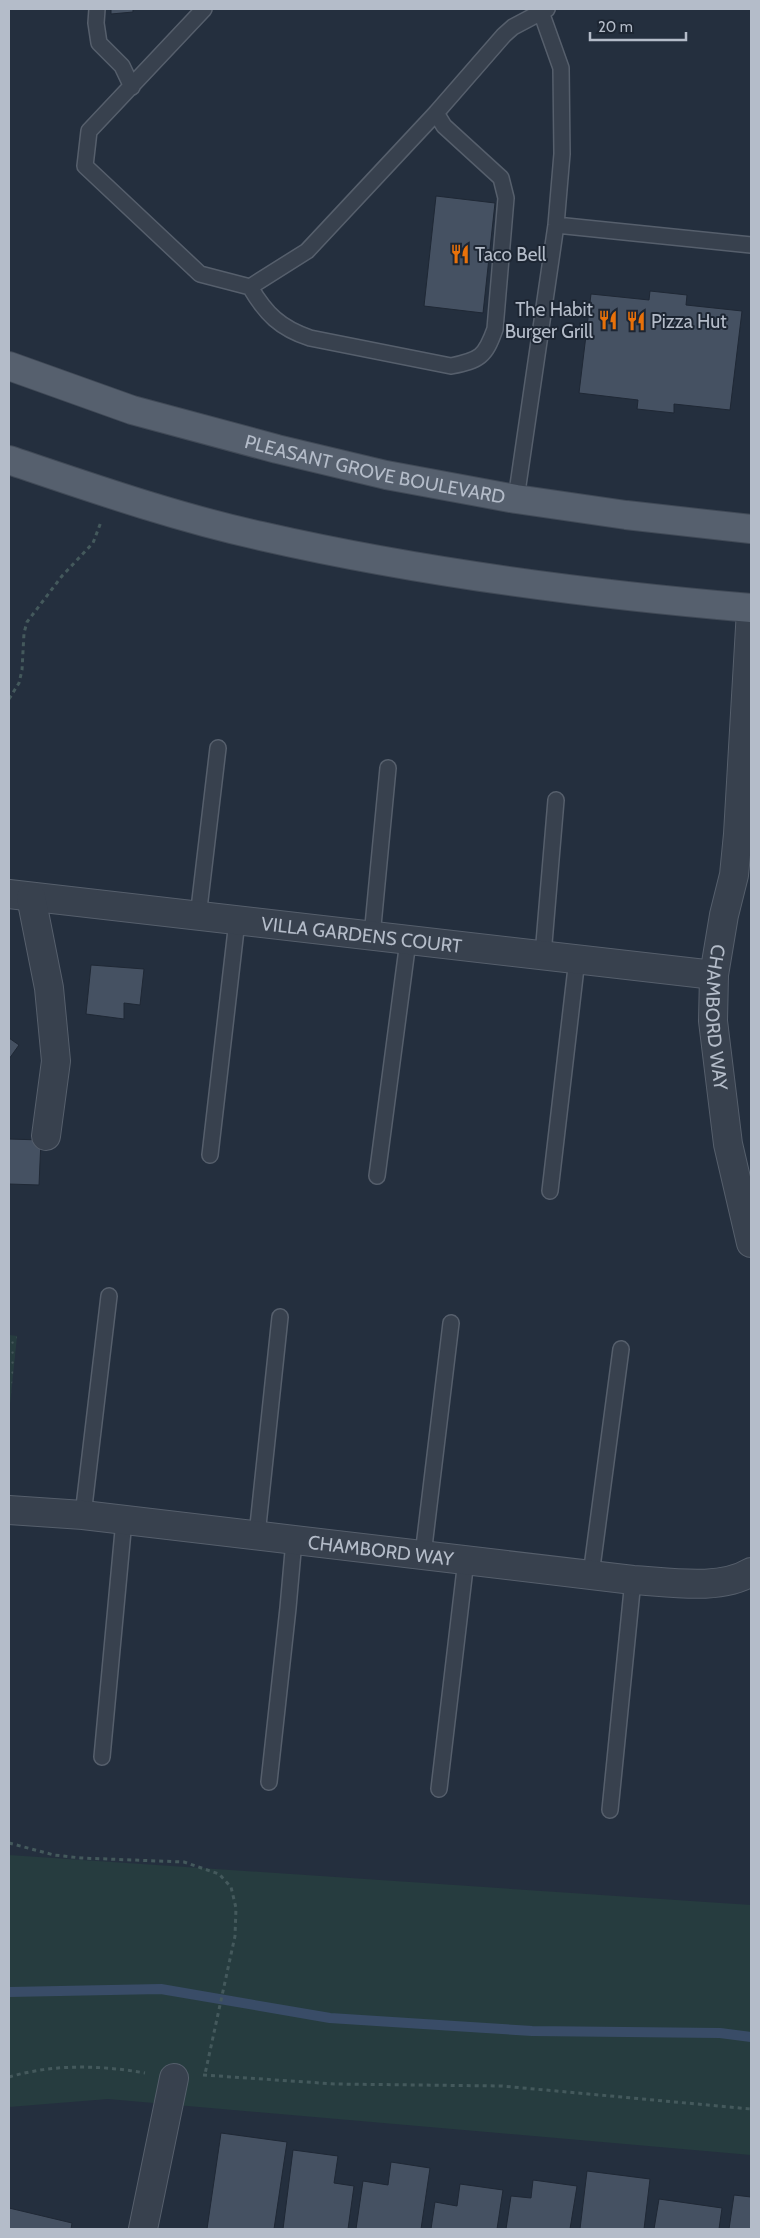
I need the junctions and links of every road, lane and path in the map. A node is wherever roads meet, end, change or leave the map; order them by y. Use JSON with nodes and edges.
{"nodes":[{"id":1,"x":97,"y":9,"type":"edge"},
{"id":2,"x":204,"y":9,"type":"edge"},
{"id":3,"x":543,"y":10,"type":"edge"},
{"id":4,"x":132,"y":86,"type":"junction"},
{"id":5,"x":436,"y":113,"type":"junction"},
{"id":6,"x":556,"y":225,"type":"junction"},
{"id":7,"x":751,"y":245,"type":"edge"},
{"id":8,"x":250,"y":287,"type":"junction"},
{"id":9,"x":9,"y":366,"type":"edge"},
{"id":10,"x":9,"y":460,"type":"edge"},
{"id":11,"x":111,"y":495,"type":"junction"},
{"id":12,"x":516,"y":499,"type":"junction"},
{"id":13,"x":751,"y":529,"type":"edge"},
{"id":14,"x":751,"y":609,"type":"edge"},
{"id":15,"x":9,"y":699,"type":"edge"},
{"id":16,"x":218,"y":748,"type":"dead end"},
{"id":17,"x":388,"y":768,"type":"dead end"},
{"id":18,"x":556,"y":800,"type":"dead end"},
{"id":19,"x":20,"y":896,"type":"edge"},
{"id":20,"x":198,"y":917,"type":"junction"},
{"id":21,"x":237,"y":921,"type":"junction"},
{"id":22,"x":372,"y":936,"type":"junction"},
{"id":23,"x":408,"y":941,"type":"junction"},
{"id":24,"x":543,"y":955,"type":"junction"},
{"id":25,"x":577,"y":959,"type":"junction"},
{"id":26,"x":714,"y":975,"type":"junction"},
{"id":27,"x":46,"y":1136,"type":"dead end"},
{"id":28,"x":210,"y":1155,"type":"dead end"},
{"id":29,"x":377,"y":1176,"type":"dead end"},
{"id":30,"x":550,"y":1192,"type":"dead end"},
{"id":31,"x":751,"y":1243,"type":"edge"},
{"id":32,"x":109,"y":1296,"type":"dead end"},
{"id":33,"x":280,"y":1317,"type":"dead end"},
{"id":34,"x":451,"y":1323,"type":"dead end"},
{"id":35,"x":621,"y":1349,"type":"dead end"},
{"id":36,"x":9,"y":1510,"type":"edge"},
{"id":37,"x":83,"y":1515,"type":"junction"},
{"id":38,"x":124,"y":1520,"type":"junction"},
{"id":39,"x":257,"y":1535,"type":"junction"},
{"id":40,"x":294,"y":1540,"type":"junction"},
{"id":41,"x":423,"y":1555,"type":"junction"},
{"id":42,"x":466,"y":1560,"type":"junction"},
{"id":43,"x":751,"y":1572,"type":"edge"},
{"id":44,"x":591,"y":1575,"type":"junction"},
{"id":45,"x":633,"y":1580,"type":"junction"},
{"id":46,"x":102,"y":1757,"type":"dead end"},
{"id":47,"x":269,"y":1782,"type":"dead end"},
{"id":48,"x":439,"y":1789,"type":"dead end"},
{"id":49,"x":610,"y":1810,"type":"dead end"},
{"id":50,"x":9,"y":1843,"type":"edge"},
{"id":51,"x":205,"y":2074,"type":"junction"},
{"id":52,"x":9,"y":2077,"type":"edge"},
{"id":53,"x":174,"y":2078,"type":"junction"},
{"id":54,"x":751,"y":2109,"type":"edge"},
{"id":55,"x":143,"y":2229,"type":"edge"}],
"edges":[{"from":1,"to":4,"type":"lane"},
{"from":2,"to":4,"type":"lane"},
{"from":3,"to":5,"type":"lane"},
{"from":3,"to":6,"type":"lane"},
{"from":4,"to":8,"type":"lane"},
{"from":5,"to":8,"type":"lane"},
{"from":5,"to":8,"type":"lane"},
{"from":6,"to":7,"type":"lane"},
{"from":6,"to":12,"type":"lane"},
{"from":9,"to":12,"type":"main road","name":"PLEASANT GROVE BOULEVARD"},
{"from":10,"to":11,"type":"main road"},
{"from":11,"to":14,"type":"main road"},
{"from":11,"to":15,"type":"path"},
{"from":12,"to":13,"type":"main road","name":"PLEASANT GROVE BOULEVARD"},
{"from":14,"to":26,"type":"street","name":"CHAMBORD WAY"},
{"from":16,"to":20,"type":"lane"},
{"from":17,"to":22,"type":"lane"},
{"from":18,"to":24,"type":"lane"},
{"from":19,"to":20,"type":"street","name":"VILLA GARDENS COURT"},
{"from":19,"to":27,"type":"street"},
{"from":20,"to":21,"type":"street","name":"VILLA GARDENS COURT"},
{"from":21,"to":22,"type":"street","name":"VILLA GARDENS COURT"},
{"from":21,"to":28,"type":"lane"},
{"from":22,"to":23,"type":"street","name":"VILLA GARDENS COURT"},
{"from":23,"to":24,"type":"street","name":"VILLA GARDENS COURT"},
{"from":23,"to":29,"type":"lane"},
{"from":24,"to":25,"type":"street","name":"VILLA GARDENS COURT"},
{"from":25,"to":26,"type":"street","name":"VILLA GARDENS COURT"},
{"from":25,"to":30,"type":"lane"},
{"from":26,"to":31,"type":"street","name":"CHAMBORD WAY"},
{"from":32,"to":37,"type":"lane"},
{"from":33,"to":39,"type":"lane"},
{"from":34,"to":41,"type":"lane"},
{"from":35,"to":44,"type":"lane"},
{"from":36,"to":37,"type":"street","name":"CHAMBORD WAY"},
{"from":37,"to":38,"type":"street","name":"CHAMBORD WAY"},
{"from":38,"to":39,"type":"street","name":"CHAMBORD WAY"},
{"from":38,"to":46,"type":"lane"},
{"from":39,"to":40,"type":"street","name":"CHAMBORD WAY"},
{"from":40,"to":41,"type":"street","name":"CHAMBORD WAY"},
{"from":40,"to":47,"type":"lane"},
{"from":41,"to":42,"type":"street","name":"CHAMBORD WAY"},
{"from":42,"to":44,"type":"street","name":"CHAMBORD WAY"},
{"from":42,"to":48,"type":"lane"},
{"from":43,"to":45,"type":"street","name":"CHAMBORD WAY"},
{"from":44,"to":45,"type":"street","name":"CHAMBORD WAY"},
{"from":45,"to":49,"type":"lane"},
{"from":50,"to":51,"type":"path"},
{"from":51,"to":53,"type":"path"},
{"from":51,"to":54,"type":"path"},
{"from":52,"to":53,"type":"path"},
{"from":53,"to":55,"type":"street"}]}
